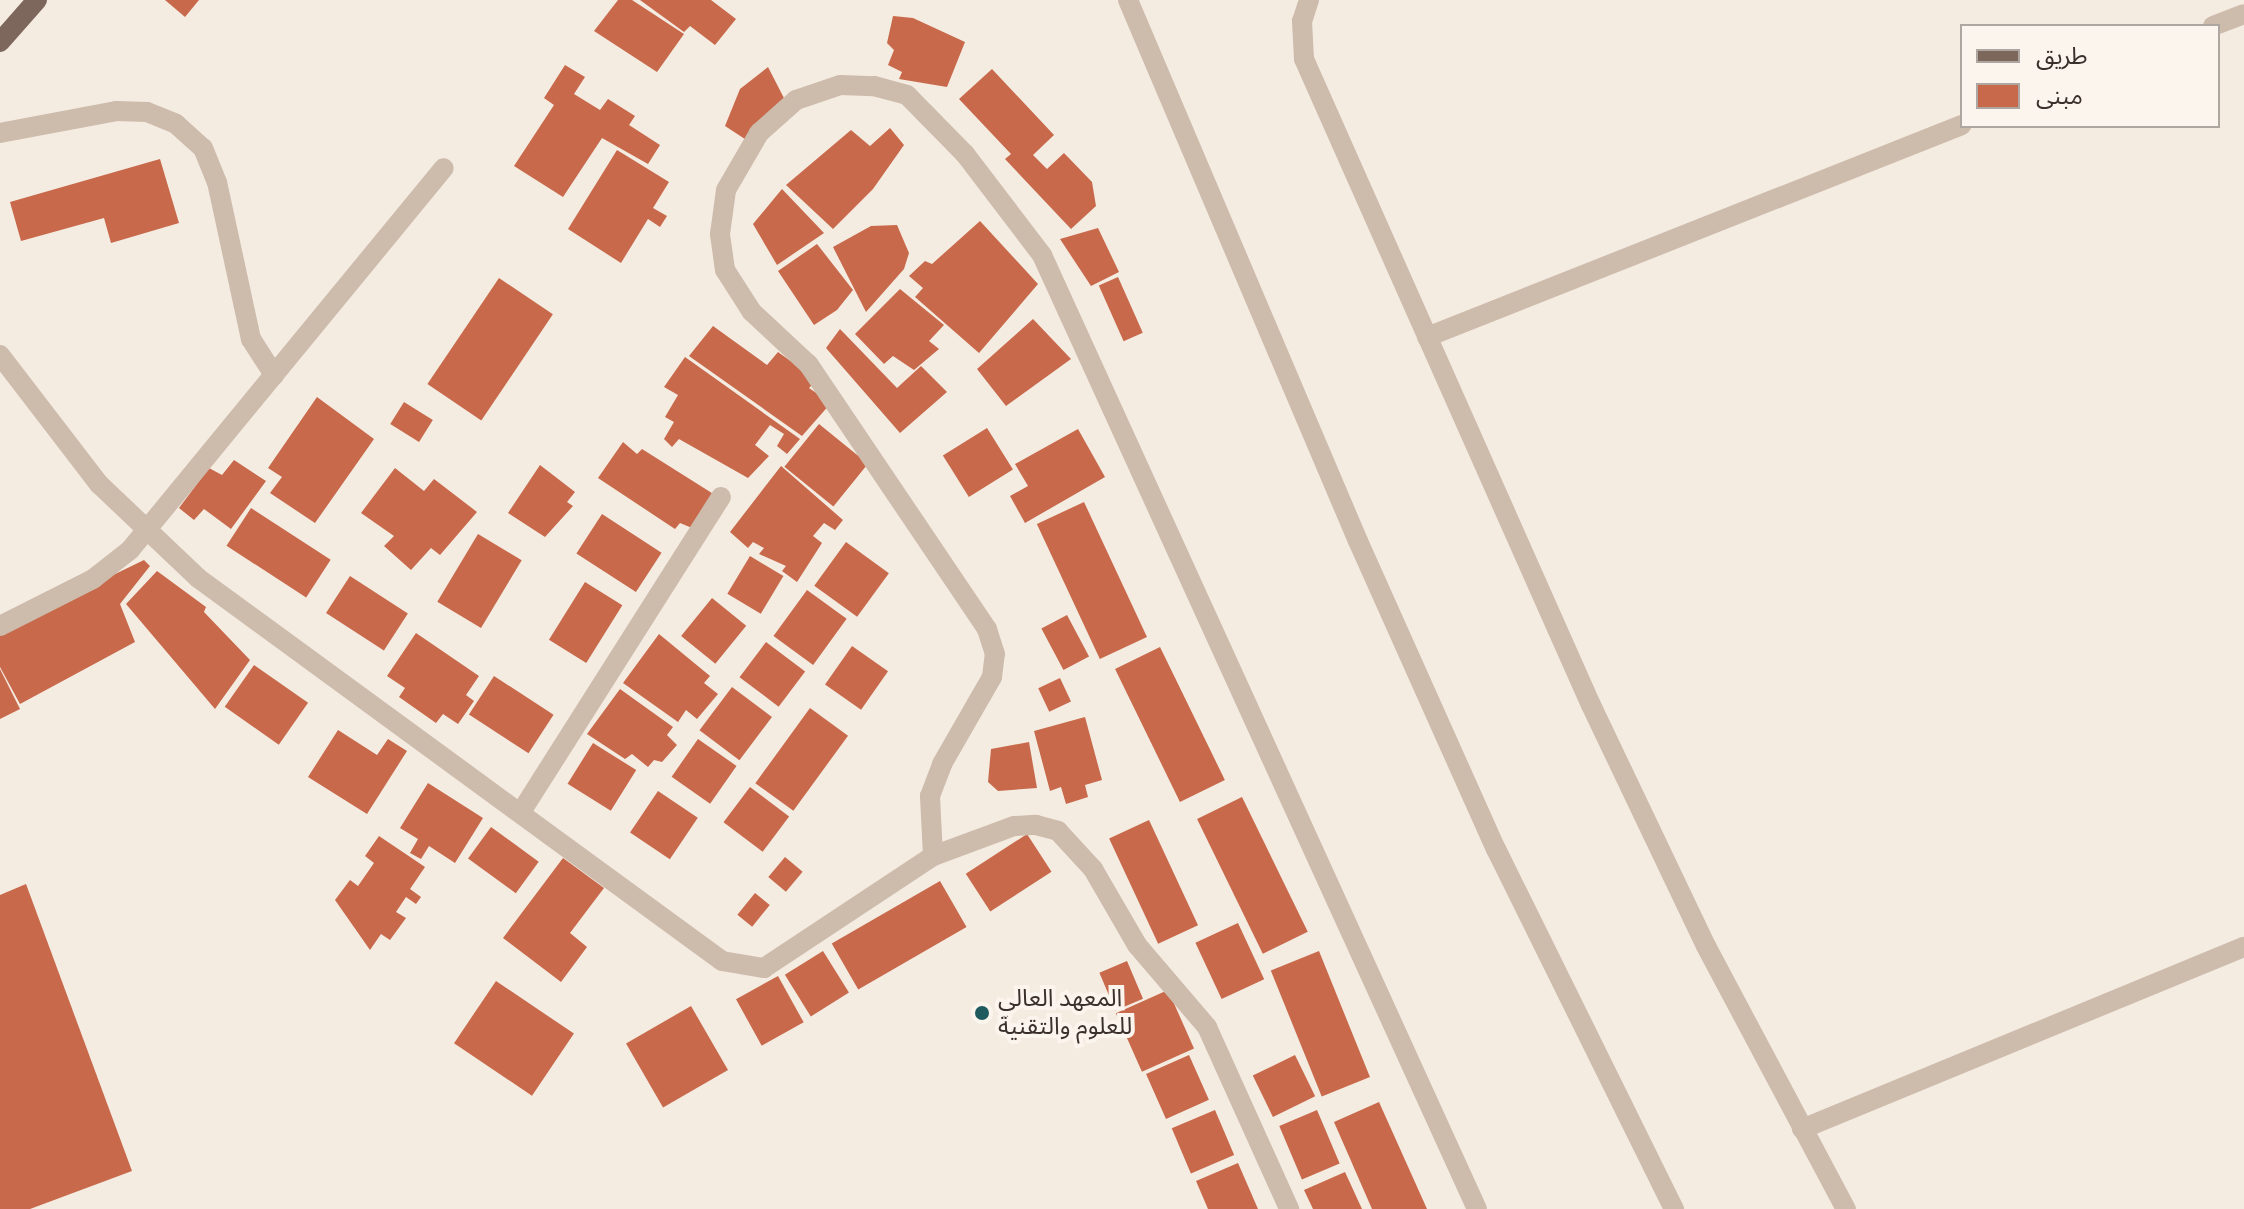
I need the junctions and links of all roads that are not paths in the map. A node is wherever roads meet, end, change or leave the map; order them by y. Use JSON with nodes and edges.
{"nodes":[{"id":1,"x":37,"y":0,"type":"edge"},
{"id":2,"x":1128,"y":0,"type":"edge"},
{"id":3,"x":1309,"y":0,"type":"edge"},
{"id":4,"x":2244,"y":14,"type":"edge"},
{"id":5,"x":2218,"y":24,"type":"edge"},
{"id":6,"x":0,"y":42,"type":"edge"},
{"id":7,"x":1960,"y":126,"type":"edge"},
{"id":8,"x":0,"y":133,"type":"edge"},
{"id":9,"x":444,"y":168,"type":"dead end"},
{"id":10,"x":1427,"y":337,"type":"junction"},
{"id":11,"x":0,"y":355,"type":"edge"},
{"id":12,"x":274,"y":375,"type":"junction"},
{"id":13,"x":721,"y":497,"type":"dead end"},
{"id":14,"x":145,"y":533,"type":"junction"},
{"id":15,"x":0,"y":626,"type":"edge"},
{"id":16,"x":521,"y":812,"type":"junction"},
{"id":17,"x":933,"y":856,"type":"junction"},
{"id":18,"x":2244,"y":947,"type":"edge"},
{"id":19,"x":1802,"y":1129,"type":"junction"},
{"id":20,"x":1289,"y":1209,"type":"edge"},
{"id":21,"x":1477,"y":1209,"type":"edge"},
{"id":22,"x":1674,"y":1209,"type":"edge"},
{"id":23,"x":1846,"y":1209,"type":"edge"}],
"edges":[{"from":1,"to":6,"type":"main road"},
{"from":2,"to":22,"type":"street"},
{"from":3,"to":10,"type":"street"},
{"from":4,"to":5,"type":"street"},
{"from":7,"to":10,"type":"street"},
{"from":8,"to":12,"type":"street"},
{"from":9,"to":12,"type":"street"},
{"from":10,"to":19,"type":"street"},
{"from":11,"to":14,"type":"street"},
{"from":12,"to":14,"type":"street"},
{"from":13,"to":16,"type":"street"},
{"from":14,"to":15,"type":"street"},
{"from":14,"to":16,"type":"street"},
{"from":16,"to":17,"type":"street"},
{"from":17,"to":20,"type":"street"},
{"from":17,"to":21,"type":"street"},
{"from":18,"to":19,"type":"street"},
{"from":19,"to":23,"type":"street"}]}
